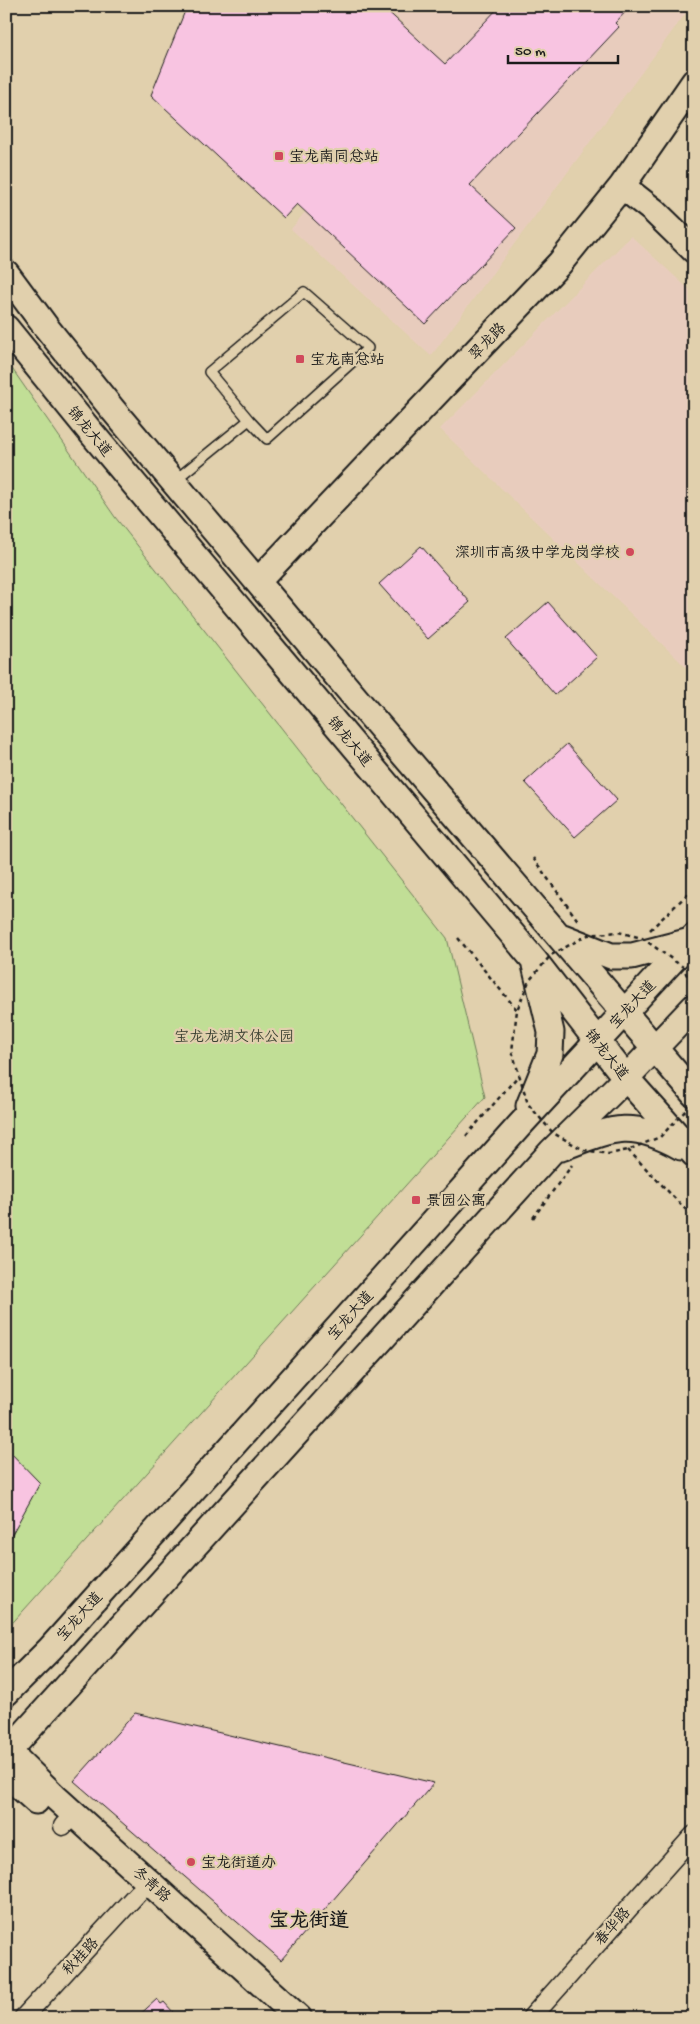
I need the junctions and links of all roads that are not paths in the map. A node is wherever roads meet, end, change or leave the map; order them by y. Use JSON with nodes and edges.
{"nodes":[{"id":1,"x":694,"y":82,"type":"edge"},
{"id":2,"x":622,"y":186,"type":"junction"},
{"id":3,"x":694,"y":250,"type":"edge"},
{"id":4,"x":6,"y":273,"type":"edge"},
{"id":5,"x":6,"y":328,"type":"edge"},
{"id":6,"x":249,"y":420,"type":"junction"},
{"id":7,"x":174,"y":481,"type":"junction"},
{"id":8,"x":258,"y":581,"type":"junction"},
{"id":9,"x":556,"y":934,"type":"junction"},
{"id":10,"x":692,"y":939,"type":"edge"},
{"id":11,"x":534,"y":960,"type":"junction"},
{"id":12,"x":694,"y":1007,"type":"edge"},
{"id":13,"x":624,"y":1013,"type":"junction"},
{"id":14,"x":597,"y":1042,"type":"junction"},
{"id":15,"x":656,"y":1048,"type":"junction"},
{"id":16,"x":626,"y":1078,"type":"junction"},
{"id":17,"x":694,"y":1095,"type":"edge"},
{"id":18,"x":520,"y":1125,"type":"junction"},
{"id":19,"x":552,"y":1151,"type":"junction"},
{"id":20,"x":694,"y":1154,"type":"edge"},
{"id":21,"x":6,"y":1693,"type":"edge"},
{"id":22,"x":7,"y":1757,"type":"edge"},
{"id":23,"x":69,"y":1820,"type":"junction"},
{"id":24,"x":694,"y":1834,"type":"edge"},
{"id":25,"x":138,"y":1894,"type":"junction"},
{"id":26,"x":258,"y":1992,"type":"junction"},
{"id":27,"x":23,"y":2018,"type":"edge"},
{"id":28,"x":275,"y":2018,"type":"edge"},
{"id":29,"x":299,"y":2018,"type":"edge"},
{"id":30,"x":531,"y":2018,"type":"edge"}],
"edges":[{"from":1,"to":2,"type":"main road","name":"翠龙路"},
{"from":2,"to":3,"type":"main road"},
{"from":2,"to":8,"type":"main road","name":"翠龙路"},
{"from":4,"to":7,"type":"main road"},
{"from":5,"to":11,"type":"main road","name":"锦龙大道"},
{"from":6,"to":6,"type":"lane"},
{"from":6,"to":7,"type":"lane"},
{"from":7,"to":8,"type":"main road"},
{"from":8,"to":9,"type":"main road"},
{"from":9,"to":10,"type":"main road"},
{"from":9,"to":13,"type":"main road"},
{"from":10,"to":13,"type":"main road","name":"宝龙大道"},
{"from":11,"to":14,"type":"main road","name":"锦龙大道"},
{"from":11,"to":18,"type":"main road"},
{"from":12,"to":15,"type":"main road"},
{"from":13,"to":14,"type":"main road","name":"宝龙大道"},
{"from":13,"to":15,"type":"main road"},
{"from":14,"to":16,"type":"main road","name":"锦龙大道"},
{"from":14,"to":18,"type":"main road","name":"宝龙大道"},
{"from":15,"to":16,"type":"main road"},
{"from":15,"to":17,"type":"main road"},
{"from":16,"to":19,"type":"main road"},
{"from":16,"to":20,"type":"main road","name":"锦龙大道"},
{"from":18,"to":21,"type":"main road","name":"宝龙大道"},
{"from":19,"to":20,"type":"main road"},
{"from":19,"to":22,"type":"main road"},
{"from":22,"to":23,"type":"main road","name":"冬青路"},
{"from":23,"to":25,"type":"main road","name":"冬青路"},
{"from":23,"to":26,"type":"main road","name":"冬青路"},
{"from":24,"to":30,"type":"street","name":"春华路"},
{"from":25,"to":26,"type":"main road","name":"冬青路"},
{"from":25,"to":27,"type":"street","name":"秋桂路"},
{"from":26,"to":28,"type":"main road","name":"冬青路"},
{"from":26,"to":29,"type":"main road","name":"冬青路"}]}
